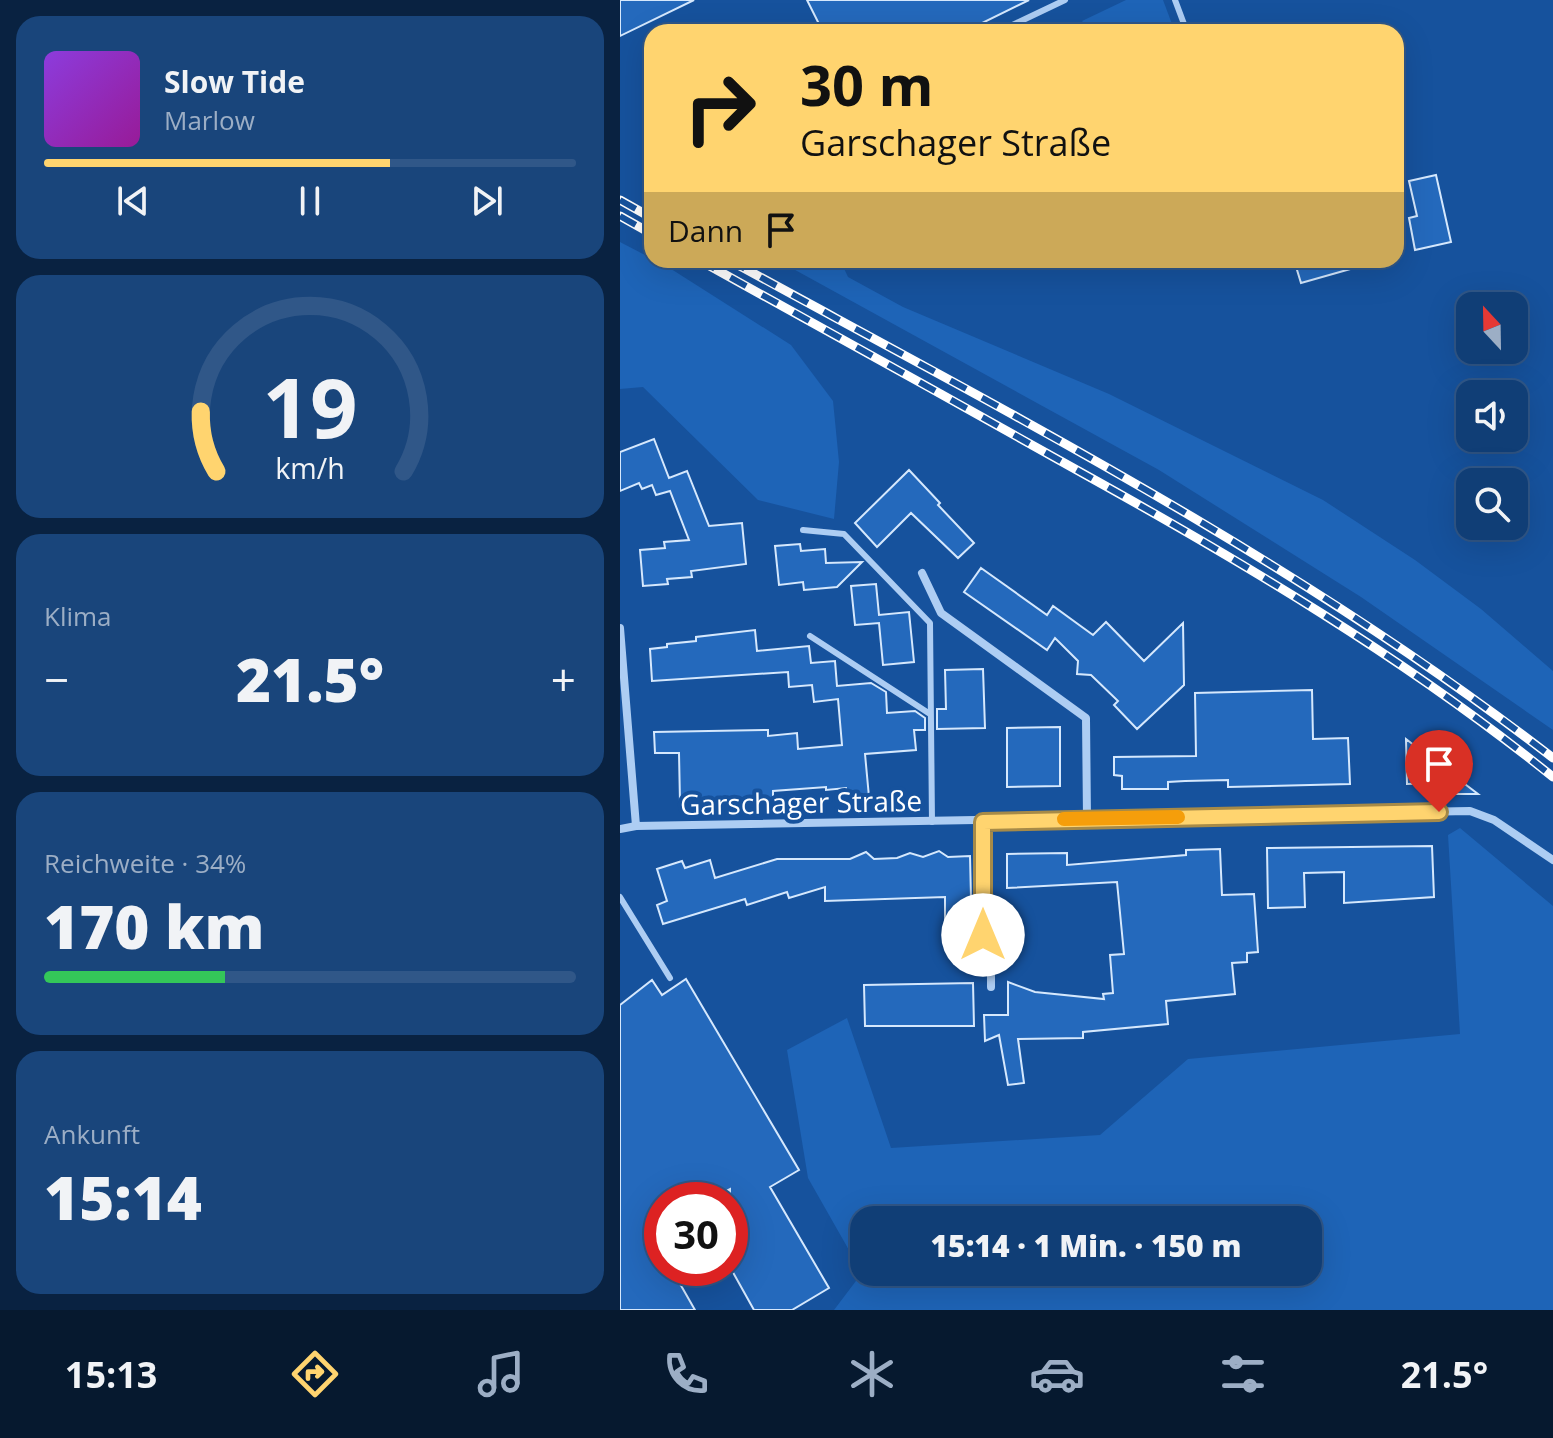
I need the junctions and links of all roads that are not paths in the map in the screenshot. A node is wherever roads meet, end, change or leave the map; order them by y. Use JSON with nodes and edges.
{"nodes":[{"id":1,"x":1065,"y":0,"type":"edge"},
{"id":2,"x":1175,"y":0,"type":"edge"},
{"id":3,"x":1015,"y":24,"type":"edge"},
{"id":4,"x":1184,"y":24,"type":"edge"},
{"id":5,"x":803,"y":530,"type":"dead end"},
{"id":6,"x":922,"y":573,"type":"dead end"},
{"id":7,"x":620,"y":628,"type":"edge"},
{"id":8,"x":810,"y":636,"type":"dead end"},
{"id":9,"x":930,"y":714,"type":"junction"},
{"id":10,"x":1087,"y":818,"type":"junction"},
{"id":11,"x":932,"y":822,"type":"junction"},
{"id":12,"x":983,"y":822,"type":"junction"},
{"id":13,"x":636,"y":826,"type":"junction"},
{"id":14,"x":620,"y":829,"type":"edge"},
{"id":15,"x":1553,"y":860,"type":"edge"},
{"id":16,"x":620,"y":897,"type":"edge"},
{"id":17,"x":670,"y":978,"type":"dead end"},
{"id":18,"x":991,"y":987,"type":"dead end"}],
"edges":[{"from":1,"to":3,"type":"lane"},
{"from":2,"to":4,"type":"lane"},
{"from":5,"to":9,"type":"lane"},
{"from":6,"to":10,"type":"street"},
{"from":7,"to":13,"type":"street"},
{"from":8,"to":9,"type":"lane"},
{"from":9,"to":11,"type":"lane"},
{"from":10,"to":12,"type":"street","name":"Garschager Straße"},
{"from":10,"to":15,"type":"street","name":"Garschager Straße"},
{"from":11,"to":12,"type":"street","name":"Garschager Straße"},
{"from":11,"to":13,"type":"street","name":"Garschager Straße"},
{"from":12,"to":18,"type":"street"},
{"from":13,"to":14,"type":"street","name":"Garschager Straße"},
{"from":16,"to":17,"type":"lane"}]}
